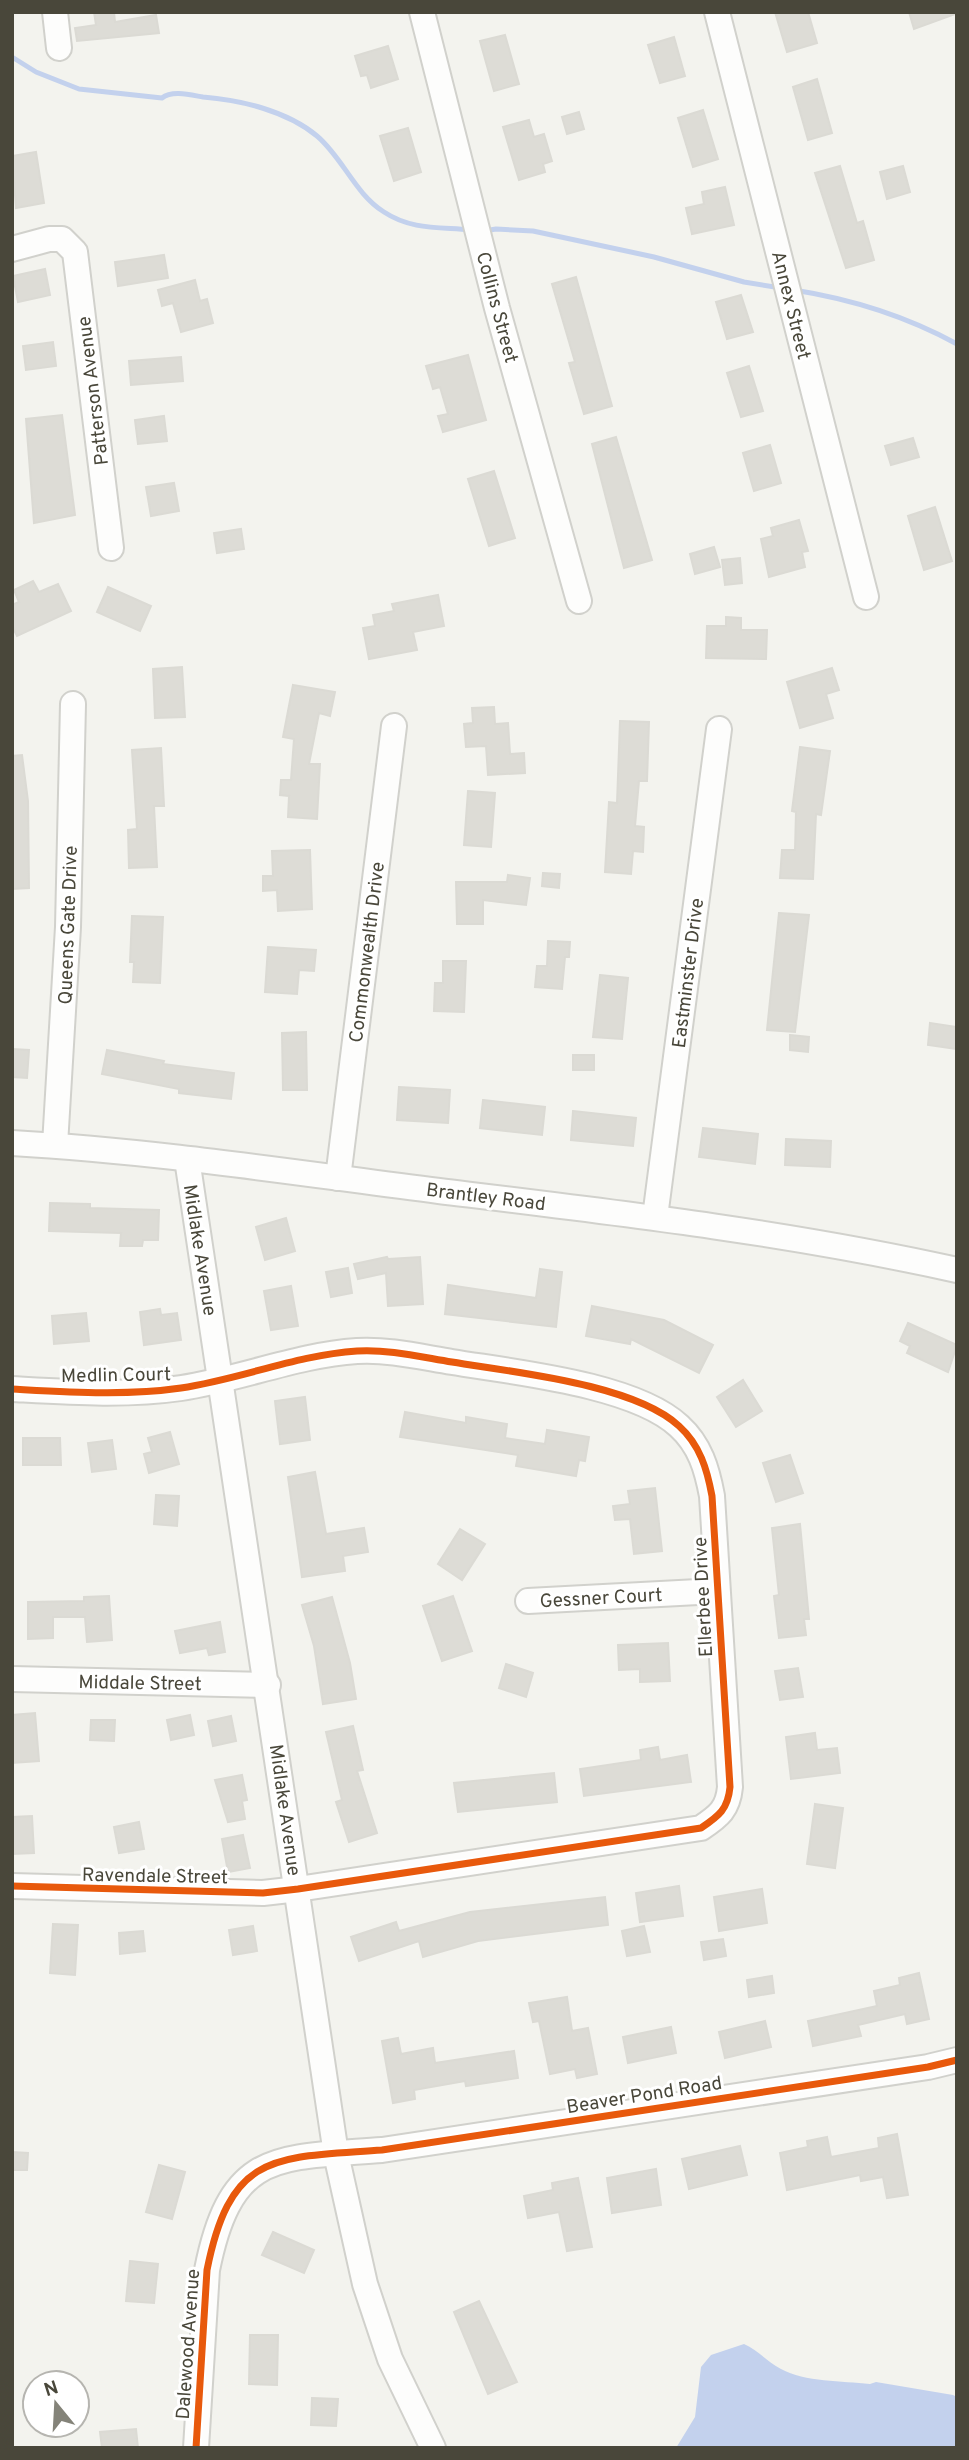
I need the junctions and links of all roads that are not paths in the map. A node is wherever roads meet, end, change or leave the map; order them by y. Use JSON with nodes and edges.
{"nodes":[{"id":1,"x":55,"y":12,"type":"edge"},
{"id":2,"x":422,"y":12,"type":"edge"},
{"id":3,"x":717,"y":12,"type":"edge"},
{"id":4,"x":59,"y":48,"type":"dead end"},
{"id":5,"x":12,"y":249,"type":"edge"},
{"id":6,"x":111,"y":548,"type":"dead end"},
{"id":7,"x":866,"y":597,"type":"dead end"},
{"id":8,"x":579,"y":601,"type":"dead end"},
{"id":9,"x":73,"y":704,"type":"dead end"},
{"id":10,"x":394,"y":726,"type":"dead end"},
{"id":11,"x":719,"y":729,"type":"dead end"},
{"id":12,"x":12,"y":1143,"type":"edge"},
{"id":13,"x":55,"y":1146,"type":"junction"},
{"id":14,"x":187,"y":1159,"type":"junction"},
{"id":15,"x":338,"y":1178,"type":"junction"},
{"id":16,"x":655,"y":1217,"type":"junction"},
{"id":17,"x":957,"y":1270,"type":"edge"},
{"id":18,"x":220,"y":1379,"type":"junction"},
{"id":19,"x":12,"y":1389,"type":"edge"},
{"id":20,"x":717,"y":1591,"type":"junction"},
{"id":21,"x":528,"y":1601,"type":"dead end"},
{"id":22,"x":12,"y":1679,"type":"edge"},
{"id":23,"x":268,"y":1685,"type":"junction"},
{"id":24,"x":12,"y":1886,"type":"edge"},
{"id":25,"x":298,"y":1889,"type":"junction"},
{"id":26,"x":957,"y":2060,"type":"edge"},
{"id":27,"x":335,"y":2154,"type":"junction"},
{"id":28,"x":196,"y":2448,"type":"edge"},
{"id":29,"x":433,"y":2448,"type":"edge"}],
"edges":[{"from":1,"to":4,"type":"street"},
{"from":2,"to":8,"type":"street","name":"Collins Street"},
{"from":3,"to":7,"type":"street","name":"Annex Street"},
{"from":5,"to":6,"type":"street","name":"Patterson Avenue"},
{"from":9,"to":13,"type":"street","name":"Queens Gate Drive"},
{"from":10,"to":15,"type":"street","name":"Commonwealth Drive"},
{"from":11,"to":16,"type":"street","name":"Eastminster Drive"},
{"from":12,"to":13,"type":"street","name":"Brantley Road"},
{"from":13,"to":14,"type":"street","name":"Brantley Road"},
{"from":14,"to":15,"type":"street","name":"Brantley Road"},
{"from":14,"to":18,"type":"street","name":"Midlake Avenue"},
{"from":15,"to":16,"type":"street","name":"Brantley Road"},
{"from":16,"to":17,"type":"street","name":"Brantley Road"},
{"from":18,"to":19,"type":"street","name":"Medlin Court"},
{"from":18,"to":20,"type":"street","name":"Ellerbee Drive"},
{"from":18,"to":23,"type":"street","name":"Midlake Avenue"},
{"from":20,"to":21,"type":"street","name":"Gessner Court"},
{"from":20,"to":25,"type":"street","name":"Ellerbee Drive"},
{"from":22,"to":23,"type":"street","name":"Middale Street"},
{"from":23,"to":25,"type":"street","name":"Midlake Avenue"},
{"from":24,"to":25,"type":"street","name":"Ravendale Street"},
{"from":25,"to":27,"type":"street","name":"Midlake Avenue"},
{"from":26,"to":27,"type":"street","name":"Beaver Pond Road"},
{"from":27,"to":28,"type":"street","name":"Dalewood Avenue"},
{"from":27,"to":29,"type":"street","name":"Midlake Avenue"}]}
